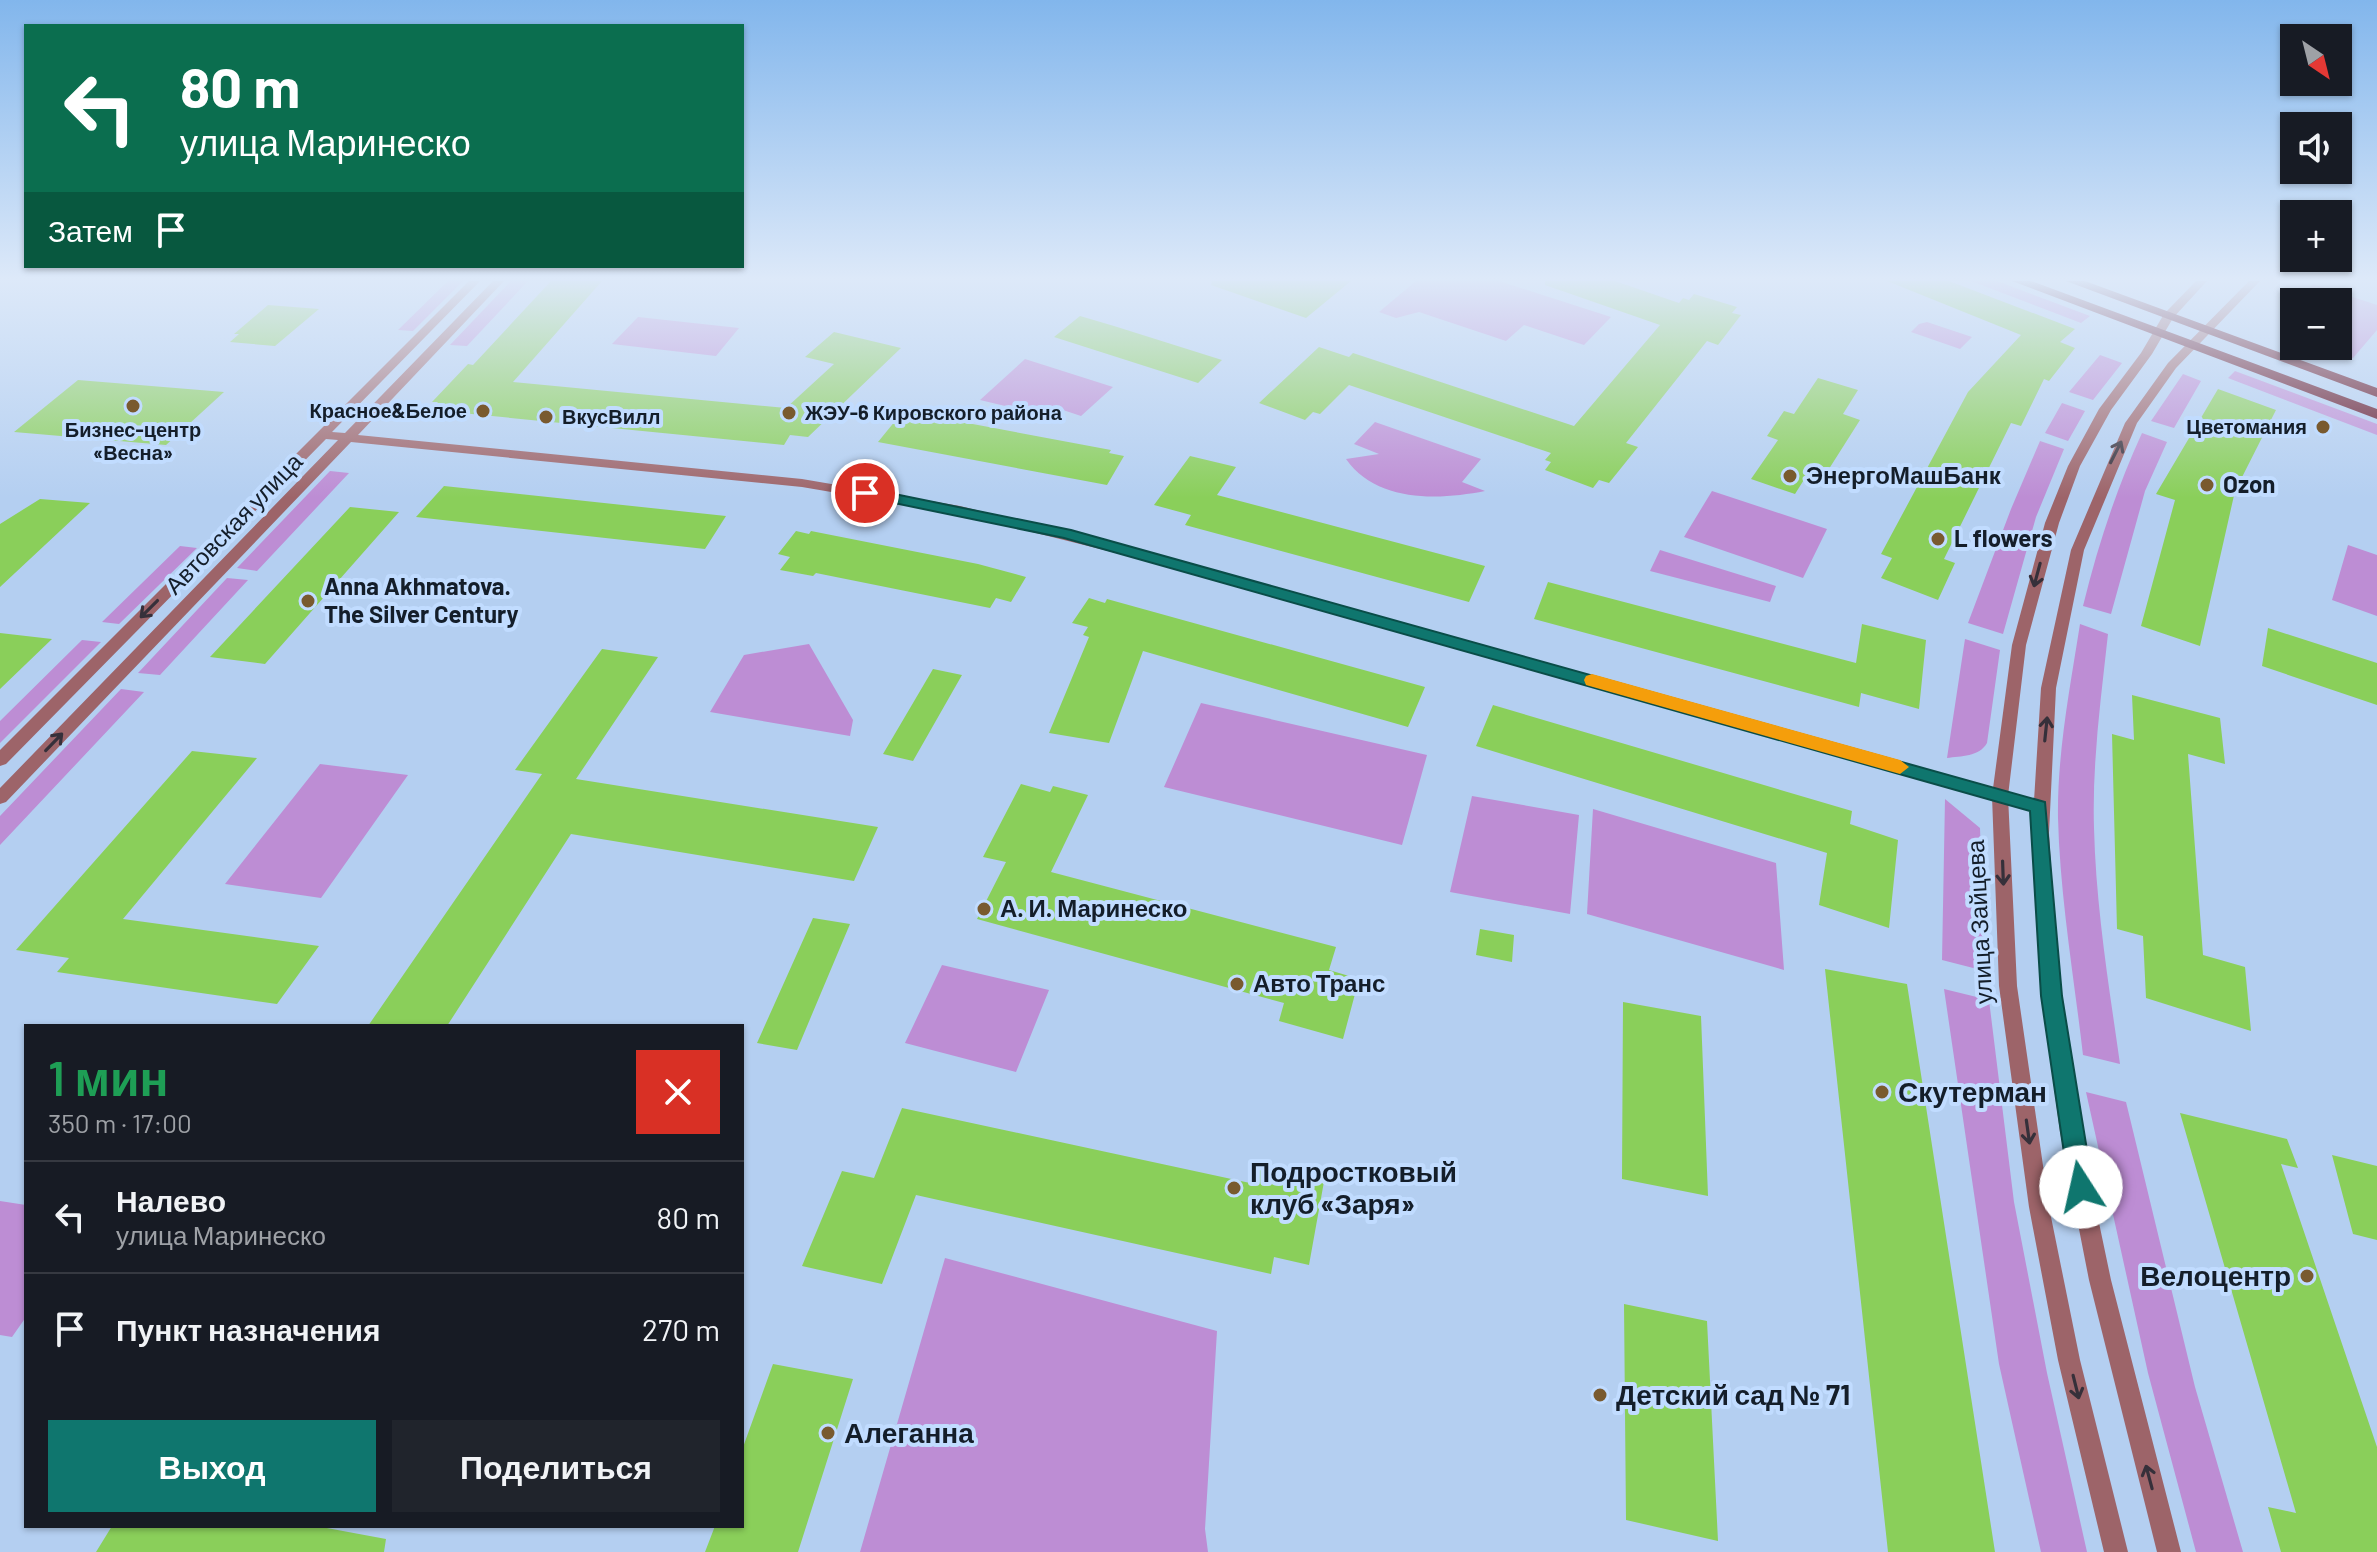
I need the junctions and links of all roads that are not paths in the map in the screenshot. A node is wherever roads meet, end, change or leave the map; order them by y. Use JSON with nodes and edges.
{"nodes":[{"id":1,"x":404,"y":353,"type":"edge"},
{"id":2,"x":429,"y":353,"type":"edge"},
{"id":3,"x":2144,"y":353,"type":"edge"},
{"id":4,"x":2184,"y":353,"type":"edge"},
{"id":5,"x":2215,"y":353,"type":"edge"},
{"id":6,"x":2270,"y":353,"type":"edge"},
{"id":7,"x":2377,"y":393,"type":"edge"},
{"id":8,"x":2377,"y":414,"type":"edge"},
{"id":9,"x":323,"y":435,"type":"junction"},
{"id":10,"x":349,"y":437,"type":"junction"},
{"id":11,"x":0,"y":760,"type":"edge"},
{"id":12,"x":2000,"y":796,"type":"junction"},
{"id":13,"x":0,"y":798,"type":"edge"},
{"id":14,"x":2039,"y":807,"type":"junction"},
{"id":15,"x":2116,"y":1552,"type":"edge"},
{"id":16,"x":2169,"y":1552,"type":"edge"}],
"edges":[{"from":1,"to":9,"type":"street","name":"Автовская улица"},
{"from":2,"to":10,"type":"street","name":"Автовская улица"},
{"from":3,"to":12,"type":"street","name":"улица Зайцева","one_way":true},
{"from":14,"to":4,"type":"street","one_way":true},
{"from":5,"to":8,"type":"main road"},
{"from":6,"to":7,"type":"main road"},
{"from":9,"to":10,"type":"street"},
{"from":9,"to":11,"type":"street","name":"Автовская улица","one_way":true},
{"from":10,"to":12,"type":"street"},
{"from":13,"to":10,"type":"street","name":"Автовская улица","one_way":true},
{"from":12,"to":14,"type":"street"},
{"from":12,"to":15,"type":"street","name":"улица Зайцева","one_way":true},
{"from":16,"to":14,"type":"street","one_way":true}]}
